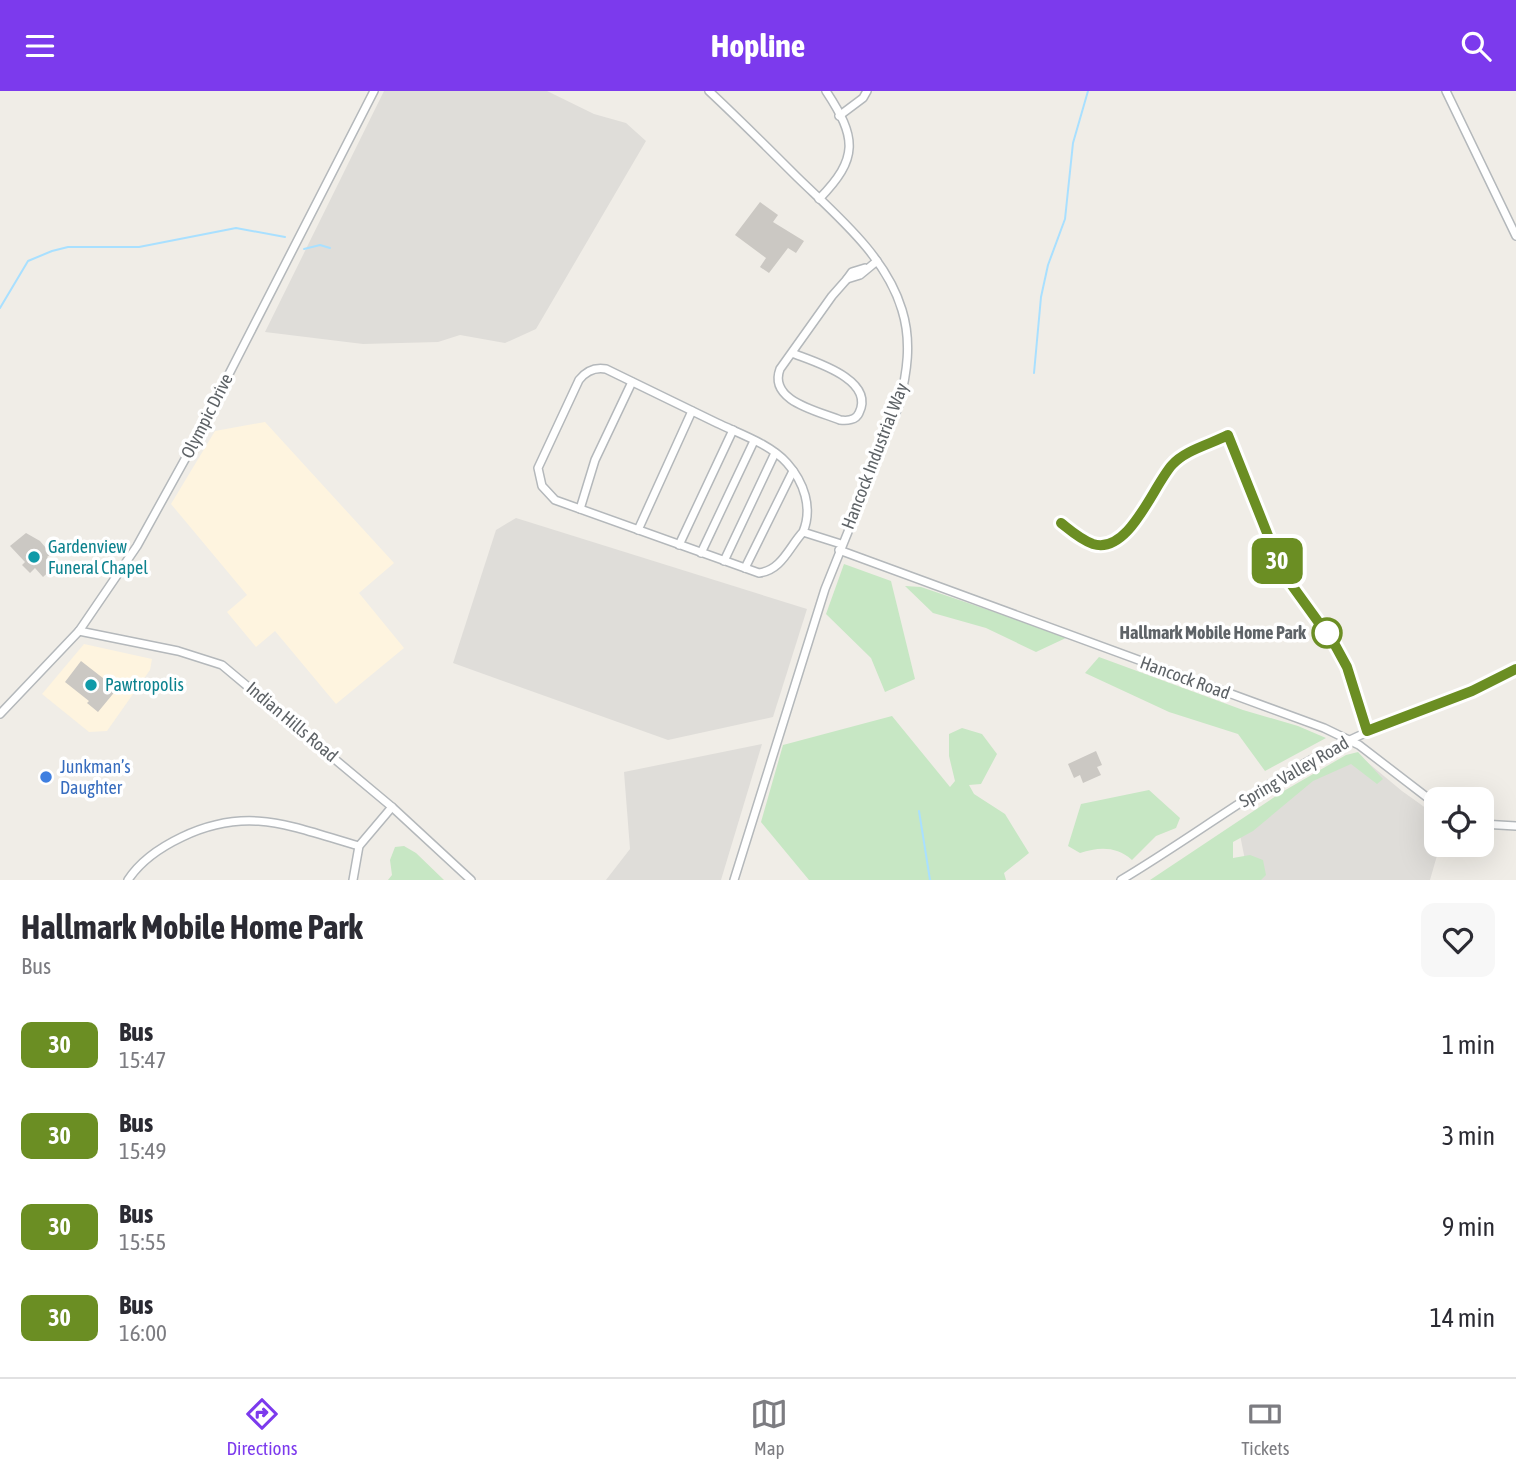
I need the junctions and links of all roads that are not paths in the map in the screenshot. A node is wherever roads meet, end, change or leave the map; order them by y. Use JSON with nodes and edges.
{"nodes":[{"id":1,"x":374,"y":91,"type":"edge"},
{"id":2,"x":709,"y":91,"type":"edge"},
{"id":3,"x":826,"y":91,"type":"edge"},
{"id":4,"x":867,"y":91,"type":"edge"},
{"id":5,"x":1446,"y":91,"type":"edge"},
{"id":6,"x":839,"y":116,"type":"junction"},
{"id":7,"x":819,"y":199,"type":"junction"},
{"id":8,"x":1516,"y":236,"type":"edge"},
{"id":9,"x":877,"y":261,"type":"junction"},
{"id":10,"x":792,"y":353,"type":"junction"},
{"id":11,"x":632,"y":382,"type":"junction"},
{"id":12,"x":692,"y":411,"type":"junction"},
{"id":13,"x":733,"y":430,"type":"junction"},
{"id":14,"x":754,"y":441,"type":"junction"},
{"id":15,"x":775,"y":453,"type":"junction"},
{"id":16,"x":793,"y":471,"type":"junction"},
{"id":17,"x":580,"y":509,"type":"junction"},
{"id":18,"x":638,"y":530,"type":"junction"},
{"id":19,"x":803,"y":532,"type":"junction"},
{"id":20,"x":679,"y":545,"type":"junction"},
{"id":21,"x":840,"y":547,"type":"junction"},
{"id":22,"x":701,"y":553,"type":"junction"},
{"id":23,"x":724,"y":561,"type":"junction"},
{"id":24,"x":745,"y":568,"type":"junction"},
{"id":25,"x":79,"y":631,"type":"junction"},
{"id":26,"x":1516,"y":669,"type":"edge"},
{"id":27,"x":0,"y":714,"type":"edge"},
{"id":28,"x":1371,"y":729,"type":"junction"},
{"id":29,"x":1349,"y":740,"type":"junction"},
{"id":30,"x":1369,"y":753,"type":"junction"},
{"id":31,"x":1424,"y":795,"type":"edge"},
{"id":32,"x":392,"y":807,"type":"junction"},
{"id":33,"x":1494,"y":825,"type":"edge"},
{"id":34,"x":1516,"y":827,"type":"edge"},
{"id":35,"x":359,"y":846,"type":"junction"},
{"id":36,"x":128,"y":880,"type":"edge"},
{"id":37,"x":353,"y":880,"type":"edge"},
{"id":38,"x":471,"y":880,"type":"edge"},
{"id":39,"x":734,"y":880,"type":"edge"},
{"id":40,"x":1121,"y":880,"type":"edge"}],
"edges":[{"from":1,"to":25,"type":"street","name":"Olympic Drive"},
{"from":2,"to":7,"type":"street","name":"Hancock Industrial Way"},
{"from":3,"to":6,"type":"street"},
{"from":4,"to":6,"type":"street"},
{"from":5,"to":8,"type":"street"},
{"from":6,"to":7,"type":"street"},
{"from":7,"to":9,"type":"street","name":"Hancock Industrial Way"},
{"from":9,"to":10,"type":"street"},
{"from":9,"to":21,"type":"street","name":"Hancock Industrial Way"},
{"from":10,"to":10,"type":"street"},
{"from":11,"to":12,"type":"street"},
{"from":11,"to":17,"type":"street"},
{"from":11,"to":17,"type":"street"},
{"from":12,"to":13,"type":"street"},
{"from":12,"to":18,"type":"street"},
{"from":13,"to":14,"type":"street"},
{"from":13,"to":20,"type":"street"},
{"from":14,"to":15,"type":"street"},
{"from":14,"to":22,"type":"street"},
{"from":15,"to":16,"type":"street"},
{"from":15,"to":23,"type":"street"},
{"from":16,"to":19,"type":"street"},
{"from":16,"to":24,"type":"street"},
{"from":17,"to":18,"type":"street"},
{"from":18,"to":20,"type":"street"},
{"from":19,"to":21,"type":"street","name":"Hancock Road"},
{"from":19,"to":24,"type":"street"},
{"from":20,"to":22,"type":"street"},
{"from":21,"to":29,"type":"street","name":"Hancock Road"},
{"from":21,"to":39,"type":"street","name":"Hancock Industrial Way"},
{"from":22,"to":23,"type":"street"},
{"from":23,"to":24,"type":"street"},
{"from":25,"to":27,"type":"street","name":"Olympic Drive"},
{"from":25,"to":32,"type":"street","name":"Indian Hills Road"},
{"from":26,"to":28,"type":"street","name":"Spring Valley Road"},
{"from":28,"to":29,"type":"street","name":"Spring Valley Road"},
{"from":28,"to":30,"type":"street"},
{"from":29,"to":30,"type":"street","name":"Hancock Road"},
{"from":29,"to":40,"type":"street","name":"Spring Valley Road"},
{"from":30,"to":31,"type":"street","name":"Hancock Road"},
{"from":32,"to":35,"type":"street"},
{"from":32,"to":38,"type":"street","name":"Indian Hills Road"},
{"from":33,"to":34,"type":"street"},
{"from":35,"to":36,"type":"street"},
{"from":35,"to":37,"type":"street"}]}
